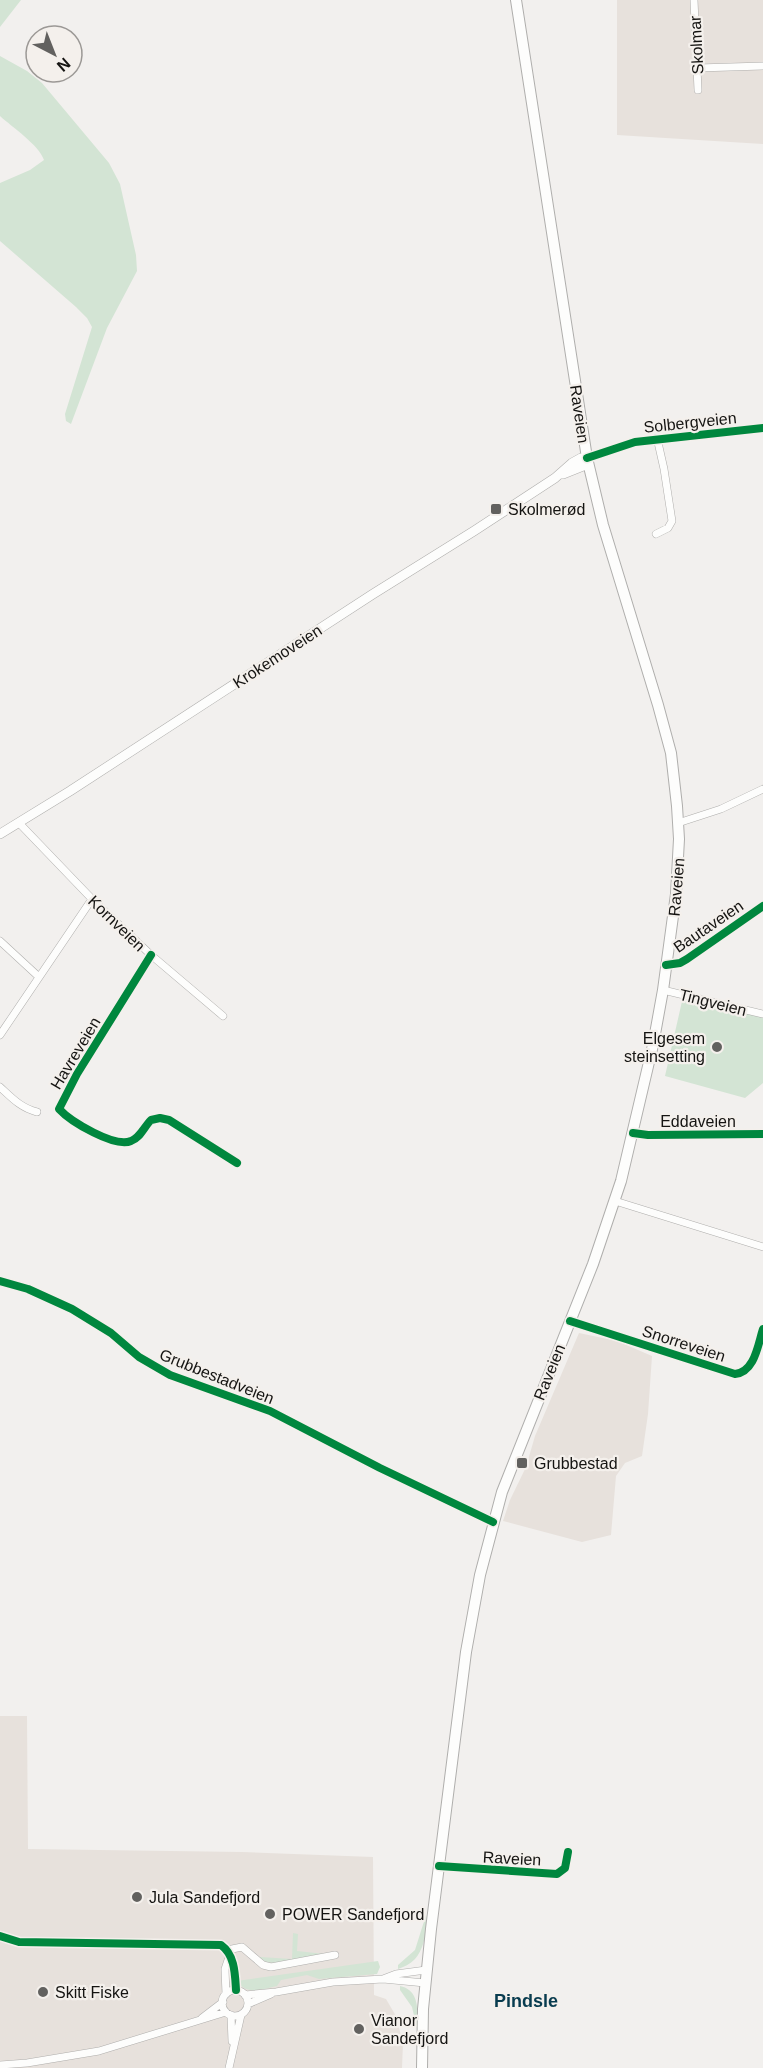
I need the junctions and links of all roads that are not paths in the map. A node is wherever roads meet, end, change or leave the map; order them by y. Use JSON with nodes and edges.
{"nodes":[{"id":1,"x":516,"y":0,"type":"edge"},
{"id":2,"x":694,"y":0,"type":"edge"},
{"id":3,"x":763,"y":66,"type":"edge"},
{"id":4,"x":698,"y":69,"type":"junction"},
{"id":5,"x":698,"y":90,"type":"dead end"},
{"id":6,"x":763,"y":428,"type":"edge"},
{"id":7,"x":657,"y":438,"type":"junction"},
{"id":8,"x":587,"y":458,"type":"junction"},
{"id":9,"x":656,"y":534,"type":"dead end"},
{"id":10,"x":763,"y":789,"type":"edge"},
{"id":11,"x":19,"y":822,"type":"junction"},
{"id":12,"x":678,"y":823,"type":"junction"},
{"id":13,"x":0,"y":834,"type":"edge"},
{"id":14,"x":92,"y":899,"type":"junction"},
{"id":15,"x":763,"y":906,"type":"edge"},
{"id":16,"x":0,"y":941,"type":"edge"},
{"id":17,"x":151,"y":956,"type":"junction"},
{"id":18,"x":666,"y":965,"type":"junction"},
{"id":19,"x":39,"y":977,"type":"junction"},
{"id":20,"x":663,"y":990,"type":"junction"},
{"id":21,"x":763,"y":1014,"type":"edge"},
{"id":22,"x":223,"y":1016,"type":"dead end"},
{"id":23,"x":0,"y":1035,"type":"edge"},
{"id":24,"x":0,"y":1087,"type":"edge"},
{"id":25,"x":37,"y":1112,"type":"dead end"},
{"id":26,"x":633,"y":1133,"type":"junction"},
{"id":27,"x":763,"y":1134,"type":"edge"},
{"id":28,"x":237,"y":1163,"type":"dead end"},
{"id":29,"x":615,"y":1201,"type":"junction"},
{"id":30,"x":763,"y":1247,"type":"edge"},
{"id":31,"x":0,"y":1281,"type":"edge"},
{"id":32,"x":570,"y":1321,"type":"junction"},
{"id":33,"x":763,"y":1329,"type":"edge"},
{"id":34,"x":493,"y":1522,"type":"junction"},
{"id":35,"x":568,"y":1852,"type":"dead end"},
{"id":36,"x":439,"y":1866,"type":"junction"},
{"id":37,"x":0,"y":1936,"type":"edge"},
{"id":38,"x":228,"y":1953,"type":"junction"},
{"id":39,"x":335,"y":1955,"type":"dead end"},
{"id":40,"x":426,"y":1970,"type":"junction"},
{"id":41,"x":383,"y":1979,"type":"junction"},
{"id":42,"x":425,"y":1983,"type":"junction"},
{"id":43,"x":236,"y":1990,"type":"junction"},
{"id":44,"x":276,"y":1992,"type":"junction"},
{"id":45,"x":226,"y":1994,"type":"junction"},
{"id":46,"x":245,"y":1995,"type":"junction"},
{"id":47,"x":223,"y":2002,"type":"junction"},
{"id":48,"x":248,"y":2004,"type":"junction"},
{"id":49,"x":229,"y":2014,"type":"junction"},
{"id":50,"x":241,"y":2015,"type":"junction"},
{"id":51,"x":200,"y":2019,"type":"junction"},
{"id":52,"x":233,"y":2047,"type":"junction"},
{"id":53,"x":0,"y":2065,"type":"edge"},
{"id":54,"x":229,"y":2068,"type":"edge"},
{"id":55,"x":422,"y":2068,"type":"edge"}],
"edges":[{"from":1,"to":8,"type":"main road","name":"Raveien"},
{"from":2,"to":4,"type":"street","name":"Skolmar"},
{"from":3,"to":4,"type":"street"},
{"from":4,"to":5,"type":"street","name":"Skolmar"},
{"from":6,"to":7,"type":"street","name":"Solbergveien"},
{"from":7,"to":8,"type":"street","name":"Solbergveien"},
{"from":7,"to":9,"type":"street","name":"Solbergveien"},
{"from":8,"to":11,"type":"main road","name":"Krokemoveien"},
{"from":8,"to":12,"type":"main road","name":"Raveien"},
{"from":10,"to":12,"type":"street"},
{"from":11,"to":13,"type":"main road","name":"Krokemoveien"},
{"from":11,"to":14,"type":"street","name":"Kornveien"},
{"from":12,"to":18,"type":"main road","name":"Raveien"},
{"from":14,"to":17,"type":"street","name":"Kornveien"},
{"from":14,"to":19,"type":"street"},
{"from":15,"to":18,"type":"street","name":"Bautaveien"},
{"from":16,"to":19,"type":"street"},
{"from":17,"to":22,"type":"street","name":"Kornveien"},
{"from":17,"to":28,"type":"street","name":"Havreveien"},
{"from":18,"to":20,"type":"main road","name":"Raveien"},
{"from":19,"to":23,"type":"street"},
{"from":20,"to":21,"type":"street","name":"Tingveien"},
{"from":20,"to":26,"type":"main road","name":"Raveien"},
{"from":24,"to":25,"type":"street"},
{"from":26,"to":27,"type":"street","name":"Eddaveien"},
{"from":26,"to":29,"type":"main road","name":"Raveien"},
{"from":29,"to":30,"type":"street"},
{"from":29,"to":32,"type":"main road","name":"Raveien"},
{"from":31,"to":34,"type":"street","name":"Grubbestadveien"},
{"from":32,"to":33,"type":"street","name":"Snorreveien"},
{"from":32,"to":34,"type":"main road","name":"Raveien"},
{"from":34,"to":36,"type":"main road","name":"Raveien"},
{"from":35,"to":36,"type":"street","name":"Raveien"},
{"from":36,"to":40,"type":"main road","name":"Raveien"},
{"from":37,"to":38,"type":"street"},
{"from":38,"to":39,"type":"street"},
{"from":38,"to":43,"type":"street"},
{"from":38,"to":45,"type":"street"},
{"from":40,"to":41,"type":"street"},
{"from":40,"to":42,"type":"main road","name":"Raveien"},
{"from":41,"to":42,"type":"street"},
{"from":41,"to":44,"type":"street"},
{"from":42,"to":55,"type":"main road","name":"Raveien"},
{"from":43,"to":45,"type":"street"},
{"from":43,"to":46,"type":"street"},
{"from":44,"to":46,"type":"street"},
{"from":44,"to":48,"type":"street"},
{"from":45,"to":47,"type":"street"},
{"from":46,"to":48,"type":"street"},
{"from":47,"to":49,"type":"street"},
{"from":47,"to":51,"type":"street"},
{"from":48,"to":50,"type":"street"},
{"from":49,"to":50,"type":"street"},
{"from":49,"to":51,"type":"street"},
{"from":49,"to":52,"type":"street"},
{"from":50,"to":52,"type":"street"},
{"from":51,"to":53,"type":"street"},
{"from":52,"to":54,"type":"street"}]}
